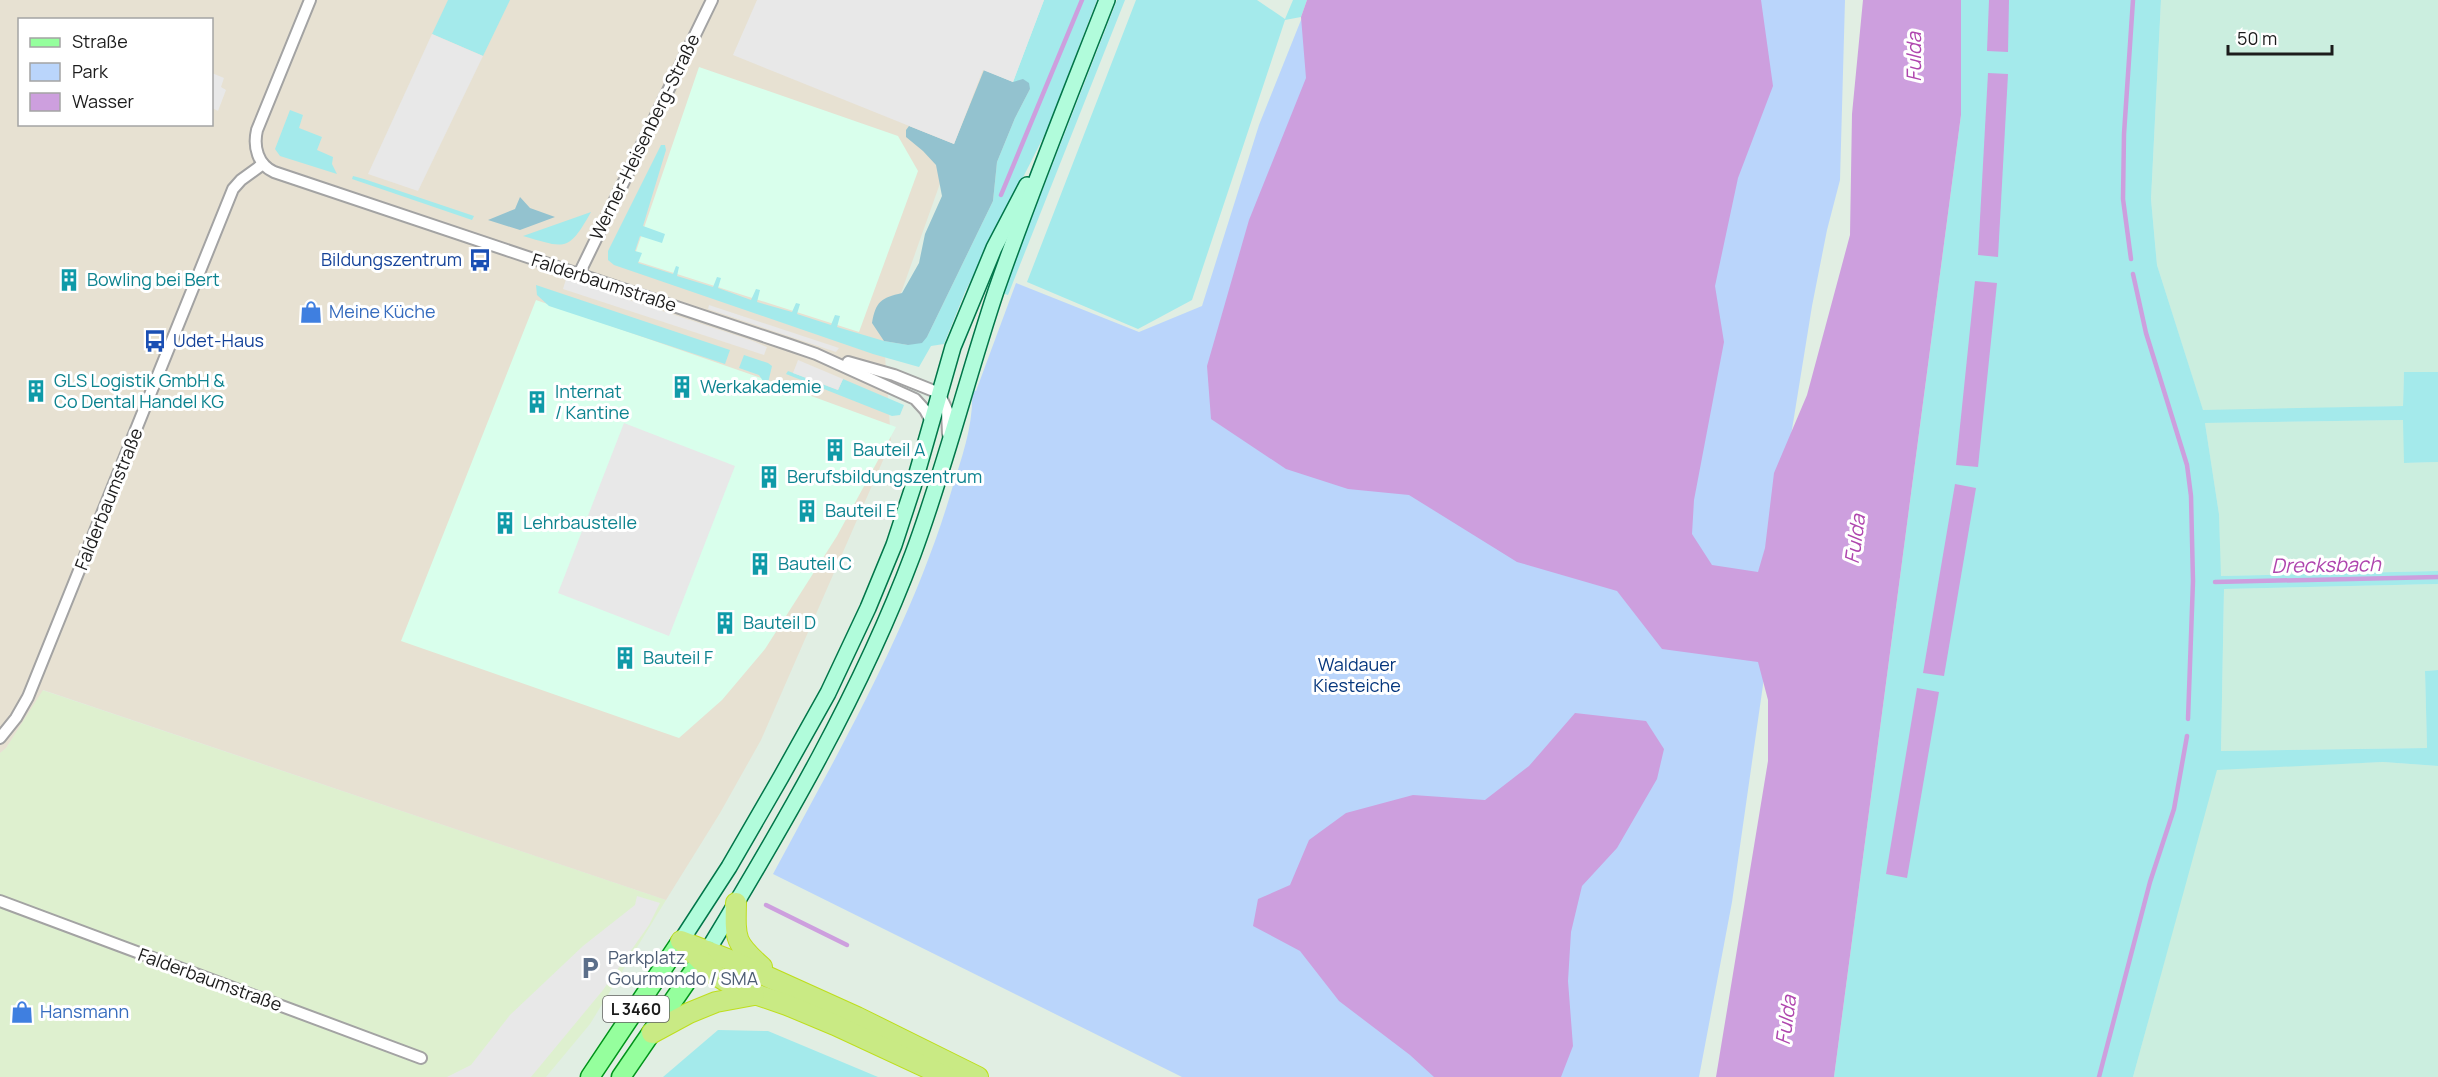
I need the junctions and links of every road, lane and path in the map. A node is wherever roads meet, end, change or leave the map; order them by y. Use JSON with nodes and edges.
{"nodes":[{"id":1,"x":310,"y":0,"type":"edge"},
{"id":2,"x":712,"y":0,"type":"edge"},
{"id":3,"x":1107,"y":0,"type":"edge"},
{"id":4,"x":1054,"y":135,"type":"junction"},
{"id":5,"x":262,"y":164,"type":"junction"},
{"id":6,"x":579,"y":274,"type":"junction"},
{"id":7,"x":816,"y":354,"type":"junction"},
{"id":8,"x":939,"y":393,"type":"junction"},
{"id":9,"x":932,"y":423,"type":"junction"},
{"id":10,"x":947,"y":450,"type":"junction"},
{"id":11,"x":0,"y":738,"type":"edge"},
{"id":12,"x":0,"y":901,"type":"edge"},
{"id":13,"x":736,"y":903,"type":"junction"},
{"id":14,"x":681,"y":941,"type":"junction"},
{"id":15,"x":704,"y":956,"type":"junction"},
{"id":16,"x":777,"y":981,"type":"junction"},
{"id":17,"x":754,"y":995,"type":"junction"},
{"id":18,"x":652,"y":1033,"type":"junction"},
{"id":19,"x":421,"y":1058,"type":"dead end"},
{"id":20,"x":590,"y":1077,"type":"edge"},
{"id":21,"x":621,"y":1077,"type":"edge"},
{"id":22,"x":947,"y":1077,"type":"edge"},
{"id":23,"x":978,"y":1077,"type":"edge"}],
"edges":[{"from":1,"to":5,"type":"street"},
{"from":2,"to":6,"type":"street","name":"Werner-Heisenberg-Straße"},
{"from":3,"to":4,"type":"main road","number":"L 3460"},
{"from":4,"to":8,"type":"main road","number":"L 3460"},
{"from":4,"to":10,"type":"main road","number":"L 3460"},
{"from":5,"to":6,"type":"street","name":"Falderbaumstraße"},
{"from":5,"to":11,"type":"street","name":"Falderbaumstraße"},
{"from":6,"to":7,"type":"street","name":"Falderbaumstraße"},
{"from":7,"to":8,"type":"street"},
{"from":7,"to":9,"type":"street","name":"Falderbaumstraße"},
{"from":8,"to":9,"type":"main road","number":"L 3460"},
{"from":8,"to":10,"type":"street"},
{"from":9,"to":14,"type":"main road","number":"L 3460"},
{"from":10,"to":13,"type":"main road","number":"L 3460"},
{"from":12,"to":19,"type":"street","name":"Falderbaumstraße"},
{"from":13,"to":15,"type":"main road","number":"L 3460"},
{"from":13,"to":16,"type":"highway"},
{"from":14,"to":15,"type":"highway"},
{"from":14,"to":20,"type":"main road","number":"L 3460"},
{"from":15,"to":16,"type":"highway"},
{"from":15,"to":17,"type":"highway"},
{"from":15,"to":18,"type":"main road","number":"L 3460"},
{"from":16,"to":23,"type":"highway"},
{"from":17,"to":18,"type":"highway"},
{"from":17,"to":22,"type":"highway"},
{"from":18,"to":21,"type":"main road","number":"L 3460"}]}
